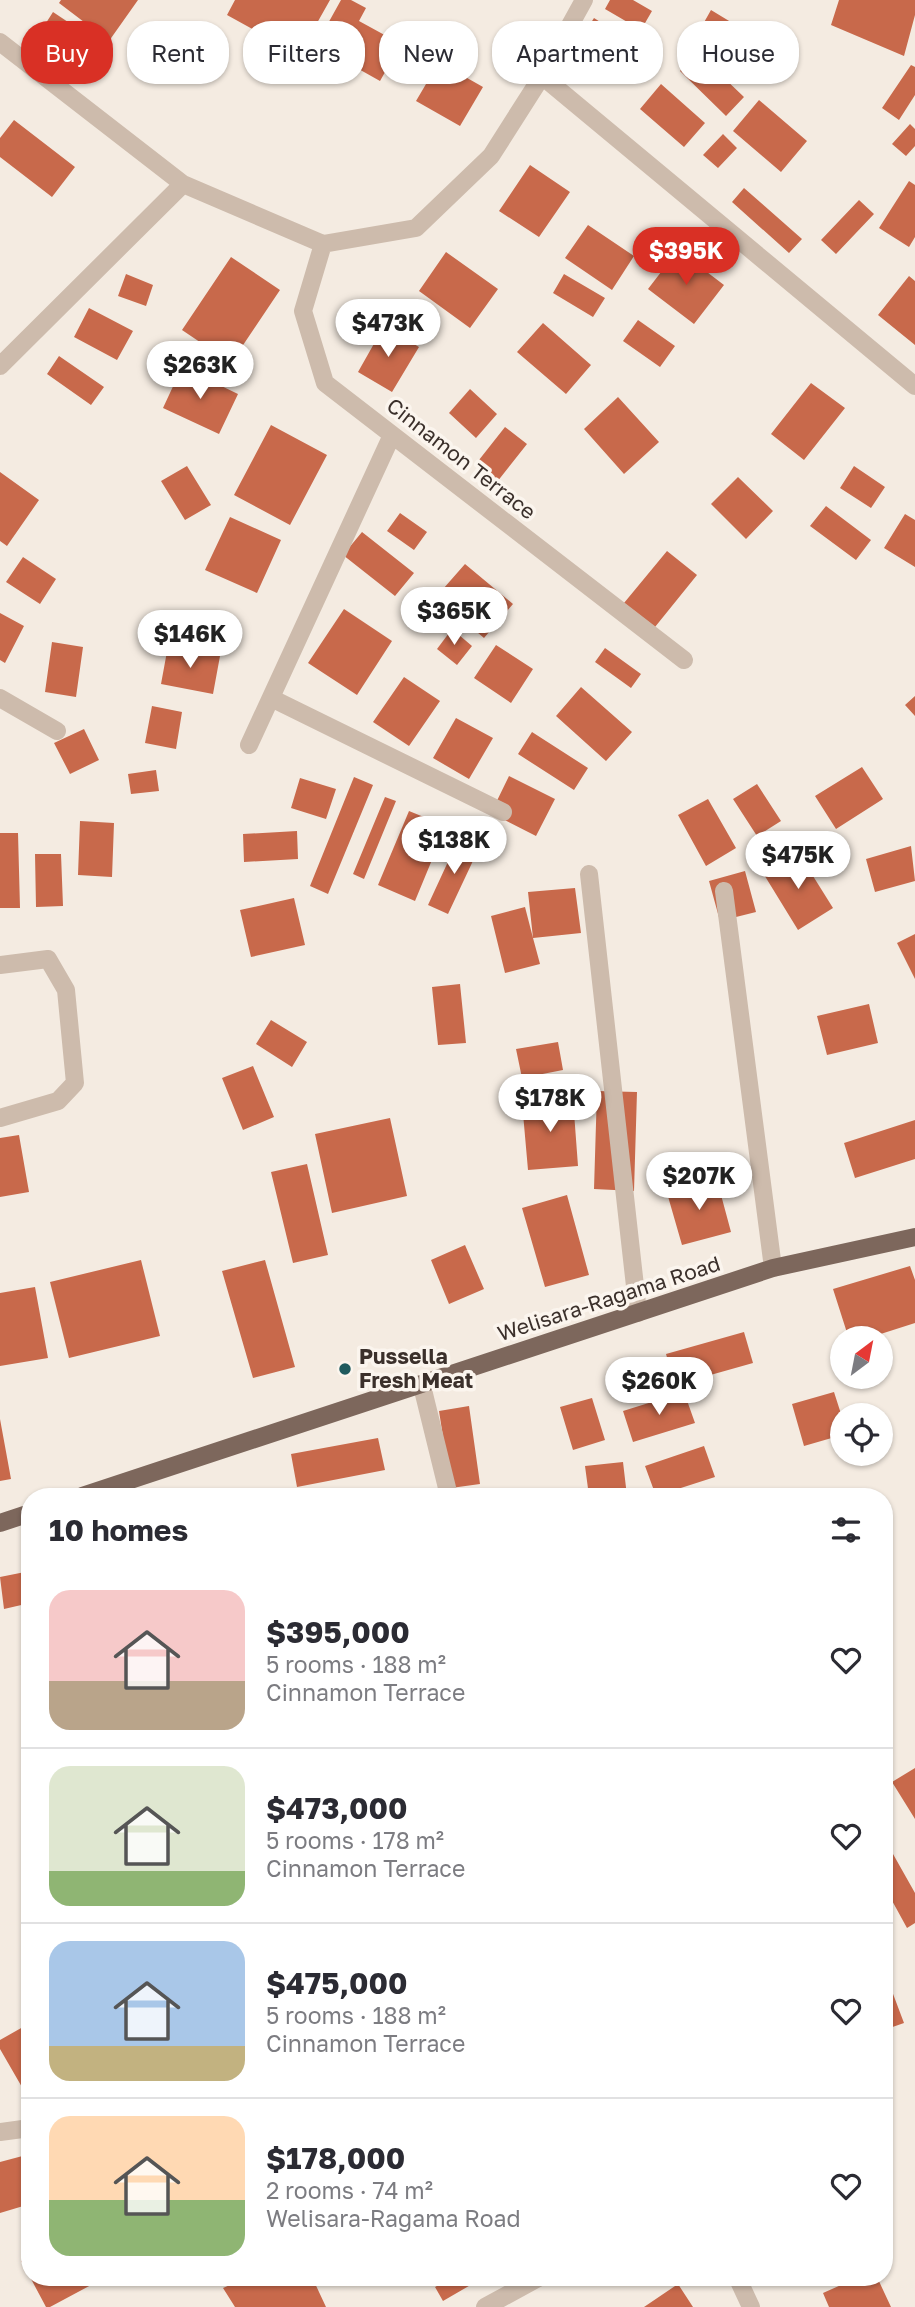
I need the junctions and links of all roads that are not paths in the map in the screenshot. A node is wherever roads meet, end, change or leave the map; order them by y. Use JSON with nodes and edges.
{"nodes":[{"id":1,"x":579,"y":2,"type":"edge"},
{"id":2,"x":570,"y":21,"type":"edge"},
{"id":3,"x":0,"y":42,"type":"edge"},
{"id":4,"x":537,"y":84,"type":"edge"},
{"id":5,"x":552,"y":84,"type":"edge"},
{"id":6,"x":183,"y":184,"type":"junction"},
{"id":7,"x":323,"y":244,"type":"junction"},
{"id":8,"x":0,"y":366,"type":"edge"},
{"id":9,"x":915,"y":386,"type":"edge"},
{"id":10,"x":392,"y":435,"type":"junction"},
{"id":11,"x":684,"y":660,"type":"dead end"},
{"id":12,"x":0,"y":698,"type":"edge"},
{"id":13,"x":271,"y":698,"type":"junction"},
{"id":14,"x":57,"y":731,"type":"dead end"},
{"id":15,"x":249,"y":745,"type":"dead end"},
{"id":16,"x":503,"y":812,"type":"dead end"},
{"id":17,"x":589,"y":874,"type":"dead end"},
{"id":18,"x":724,"y":891,"type":"dead end"},
{"id":19,"x":0,"y":965,"type":"edge"},
{"id":20,"x":0,"y":1118,"type":"edge"},
{"id":21,"x":915,"y":1237,"type":"edge"},
{"id":22,"x":773,"y":1268,"type":"junction"},
{"id":23,"x":638,"y":1314,"type":"junction"},
{"id":24,"x":422,"y":1386,"type":"junction"},
{"id":25,"x":107,"y":1488,"type":"edge"},
{"id":26,"x":447,"y":1488,"type":"edge"},
{"id":27,"x":21,"y":1516,"type":"edge"},
{"id":28,"x":0,"y":1523,"type":"edge"},
{"id":29,"x":21,"y":2129,"type":"edge"},
{"id":30,"x":0,"y":2132,"type":"edge"},
{"id":31,"x":524,"y":2286,"type":"edge"},
{"id":32,"x":741,"y":2286,"type":"edge"},
{"id":33,"x":485,"y":2307,"type":"edge"},
{"id":34,"x":751,"y":2307,"type":"edge"}],
"edges":[{"from":1,"to":2,"type":"street"},
{"from":3,"to":6,"type":"street"},
{"from":4,"to":7,"type":"street"},
{"from":5,"to":9,"type":"street"},
{"from":6,"to":7,"type":"street"},
{"from":6,"to":8,"type":"street"},
{"from":7,"to":10,"type":"street","name":"Cinnamon Terrace"},
{"from":10,"to":11,"type":"street","name":"Cinnamon Terrace"},
{"from":10,"to":13,"type":"street"},
{"from":12,"to":14,"type":"street"},
{"from":13,"to":15,"type":"street"},
{"from":13,"to":16,"type":"street"},
{"from":17,"to":23,"type":"street"},
{"from":18,"to":22,"type":"street"},
{"from":19,"to":20,"type":"street"},
{"from":21,"to":22,"type":"main road","name":"Welisara-Ragama Road"},
{"from":22,"to":23,"type":"main road","name":"Welisara-Ragama Road"},
{"from":23,"to":24,"type":"main road","name":"Welisara-Ragama Road"},
{"from":24,"to":25,"type":"main road","name":"Welisara-Ragama Road"},
{"from":24,"to":26,"type":"street"},
{"from":27,"to":28,"type":"main road"},
{"from":29,"to":30,"type":"street"},
{"from":31,"to":33,"type":"street"},
{"from":32,"to":34,"type":"street"}]}
